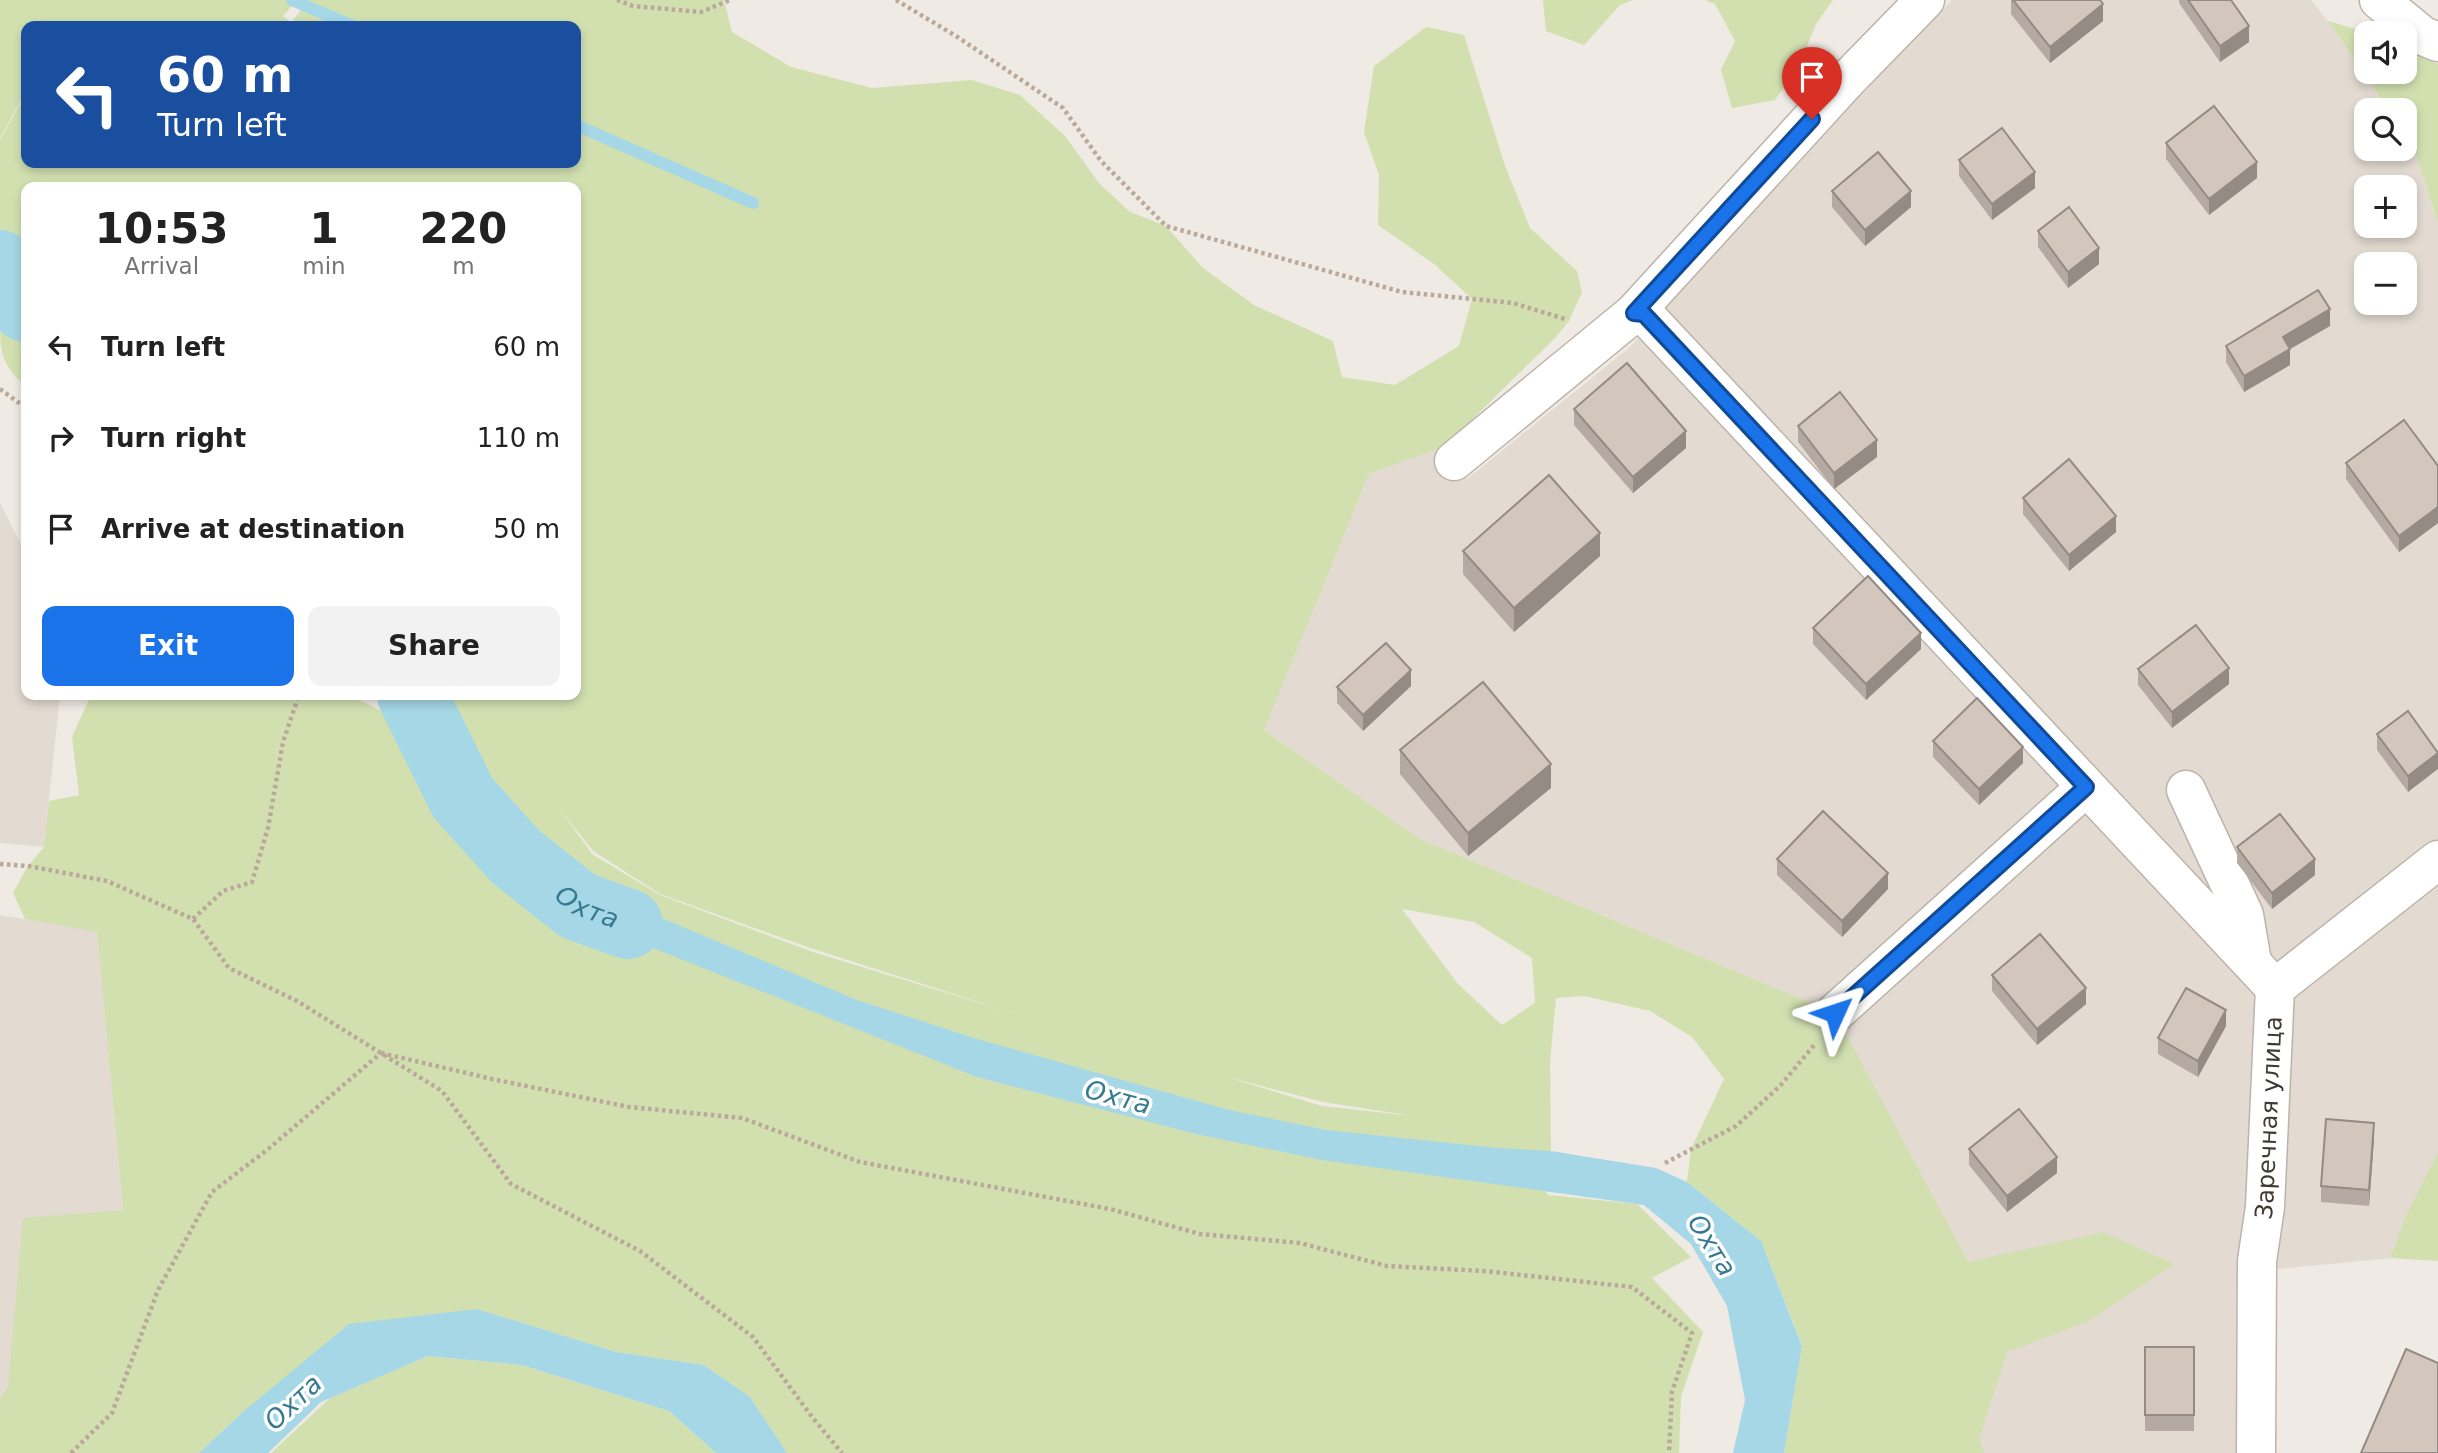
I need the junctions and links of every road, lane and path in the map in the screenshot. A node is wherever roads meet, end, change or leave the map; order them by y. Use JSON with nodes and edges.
{"nodes":[{"id":1,"x":617,"y":0,"type":"edge"},
{"id":2,"x":730,"y":0,"type":"edge"},
{"id":3,"x":896,"y":0,"type":"edge"},
{"id":4,"x":1924,"y":0,"type":"edge"},
{"id":5,"x":2379,"y":0,"type":"edge"},
{"id":6,"x":2438,"y":42,"type":"edge"},
{"id":7,"x":1621,"y":323,"type":"junction"},
{"id":8,"x":0,"y":388,"type":"edge"},
{"id":9,"x":21,"y":404,"type":"edge"},
{"id":10,"x":1454,"y":461,"type":"dead end"},
{"id":11,"x":297,"y":700,"type":"edge"},
{"id":12,"x":2086,"y":787,"type":"junction"},
{"id":13,"x":2186,"y":790,"type":"dead end"},
{"id":14,"x":2438,"y":860,"type":"edge"},
{"id":15,"x":0,"y":864,"type":"edge"},
{"id":16,"x":192,"y":919,"type":"junction"},
{"id":17,"x":2263,"y":975,"type":"junction"},
{"id":18,"x":1835,"y":1013,"type":"joint"},
{"id":19,"x":382,"y":1054,"type":"junction"},
{"id":20,"x":1665,"y":1163,"type":"dead end"},
{"id":21,"x":71,"y":1453,"type":"edge"},
{"id":22,"x":842,"y":1453,"type":"edge"},
{"id":23,"x":1669,"y":1453,"type":"edge"},
{"id":24,"x":2256,"y":1453,"type":"edge"}],
"edges":[{"from":1,"to":2,"type":"path"},
{"from":3,"to":7,"type":"path"},
{"from":4,"to":7,"type":"street"},
{"from":5,"to":6,"type":"street"},
{"from":7,"to":10,"type":"street"},
{"from":7,"to":12,"type":"street"},
{"from":8,"to":9,"type":"path"},
{"from":11,"to":16,"type":"path"},
{"from":12,"to":17,"type":"street"},
{"from":12,"to":18,"type":"street"},
{"from":13,"to":17,"type":"street"},
{"from":14,"to":17,"type":"street","name":"Заречная улица"},
{"from":15,"to":16,"type":"path"},
{"from":16,"to":19,"type":"path"},
{"from":17,"to":24,"type":"street","name":"Заречная улица"},
{"from":18,"to":20,"type":"path"},
{"from":19,"to":21,"type":"path"},
{"from":19,"to":22,"type":"path"},
{"from":19,"to":23,"type":"path"}]}
